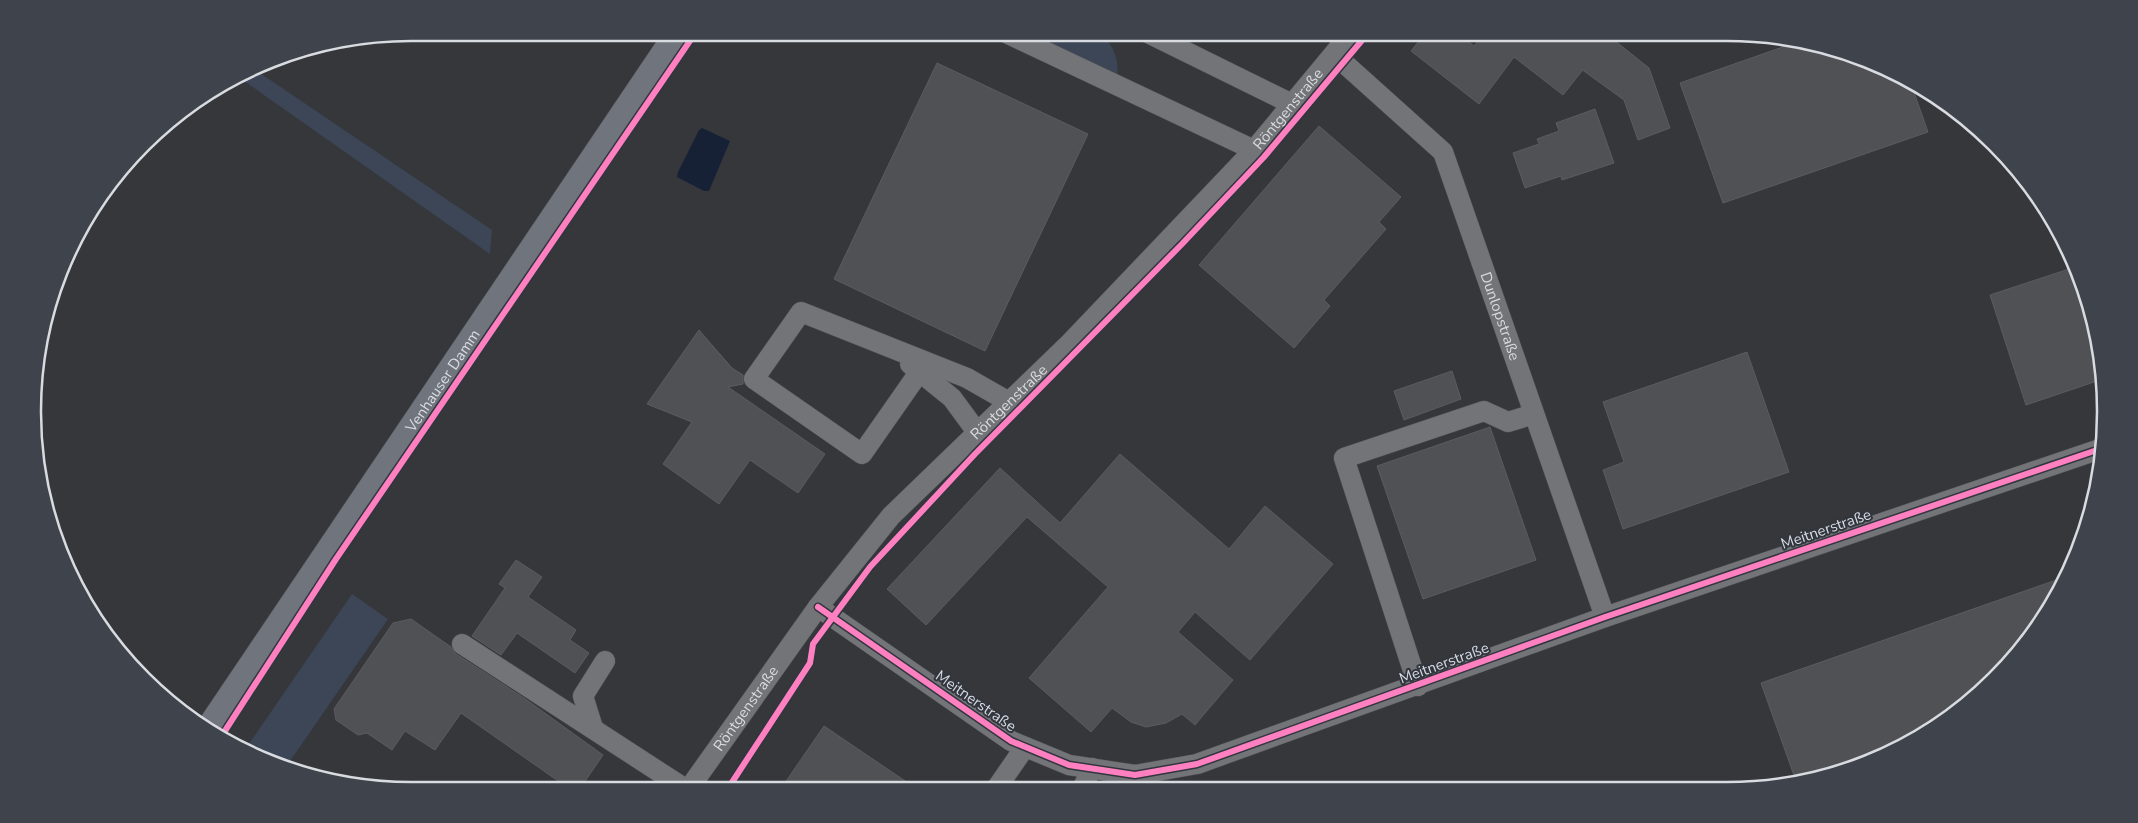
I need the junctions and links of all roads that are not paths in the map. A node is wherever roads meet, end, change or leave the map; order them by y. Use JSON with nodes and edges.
{"nodes":[{"id":1,"x":672,"y":41,"type":"edge"},
{"id":2,"x":1023,"y":41,"type":"edge"},
{"id":3,"x":1164,"y":41,"type":"edge"},
{"id":4,"x":1345,"y":41,"type":"edge"},
{"id":5,"x":1335,"y":55,"type":"junction"},
{"id":6,"x":1292,"y":104,"type":"junction"},
{"id":7,"x":1254,"y":150,"type":"junction"},
{"id":8,"x":880,"y":342,"type":"junction"},
{"id":9,"x":920,"y":371,"type":"junction"},
{"id":10,"x":1008,"y":402,"type":"junction"},
{"id":11,"x":1534,"y":414,"type":"junction"},
{"id":12,"x":977,"y":432,"type":"junction"},
{"id":13,"x":2095,"y":451,"type":"edge"},
{"id":14,"x":818,"y":607,"type":"junction"},
{"id":15,"x":1604,"y":617,"type":"junction"},
{"id":16,"x":462,"y":644,"type":"dead end"},
{"id":17,"x":605,"y":661,"type":"dead end"},
{"id":18,"x":1418,"y":686,"type":"junction"},
{"id":19,"x":212,"y":723,"type":"edge"},
{"id":20,"x":593,"y":728,"type":"junction"},
{"id":21,"x":1026,"y":747,"type":"junction"},
{"id":22,"x":1092,"y":768,"type":"junction"},
{"id":23,"x":676,"y":782,"type":"edge"},
{"id":24,"x":694,"y":782,"type":"edge"},
{"id":25,"x":1001,"y":782,"type":"edge"},
{"id":26,"x":1085,"y":782,"type":"edge"},
{"id":27,"x":1135,"y":782,"type":"edge"}],
"edges":[{"from":1,"to":19,"type":"main road","name":"Venhauser Damm"},
{"from":2,"to":7,"type":"street"},
{"from":3,"to":6,"type":"street"},
{"from":4,"to":5,"type":"street","name":"Röntgenstraße"},
{"from":5,"to":6,"type":"street","name":"Röntgenstraße"},
{"from":5,"to":11,"type":"street","name":"Dunlopstraße"},
{"from":6,"to":7,"type":"street","name":"Röntgenstraße"},
{"from":7,"to":10,"type":"street","name":"Röntgenstraße"},
{"from":8,"to":9,"type":"street"},
{"from":8,"to":9,"type":"street"},
{"from":8,"to":10,"type":"street"},
{"from":9,"to":12,"type":"street"},
{"from":10,"to":12,"type":"street","name":"Röntgenstraße"},
{"from":11,"to":15,"type":"street","name":"Dunlopstraße"},
{"from":11,"to":18,"type":"street"},
{"from":12,"to":14,"type":"street","name":"Röntgenstraße"},
{"from":13,"to":15,"type":"street","name":"Meitnerstraße"},
{"from":14,"to":21,"type":"street","name":"Meitnerstraße"},
{"from":14,"to":24,"type":"street","name":"Röntgenstraße"},
{"from":15,"to":18,"type":"street","name":"Meitnerstraße"},
{"from":16,"to":20,"type":"street"},
{"from":17,"to":20,"type":"street"},
{"from":18,"to":27,"type":"street","name":"Meitnerstraße"},
{"from":20,"to":23,"type":"street"},
{"from":21,"to":22,"type":"street","name":"Meitnerstraße"},
{"from":21,"to":25,"type":"street"},
{"from":22,"to":26,"type":"street"},
{"from":22,"to":27,"type":"street","name":"Meitnerstraße"}]}
